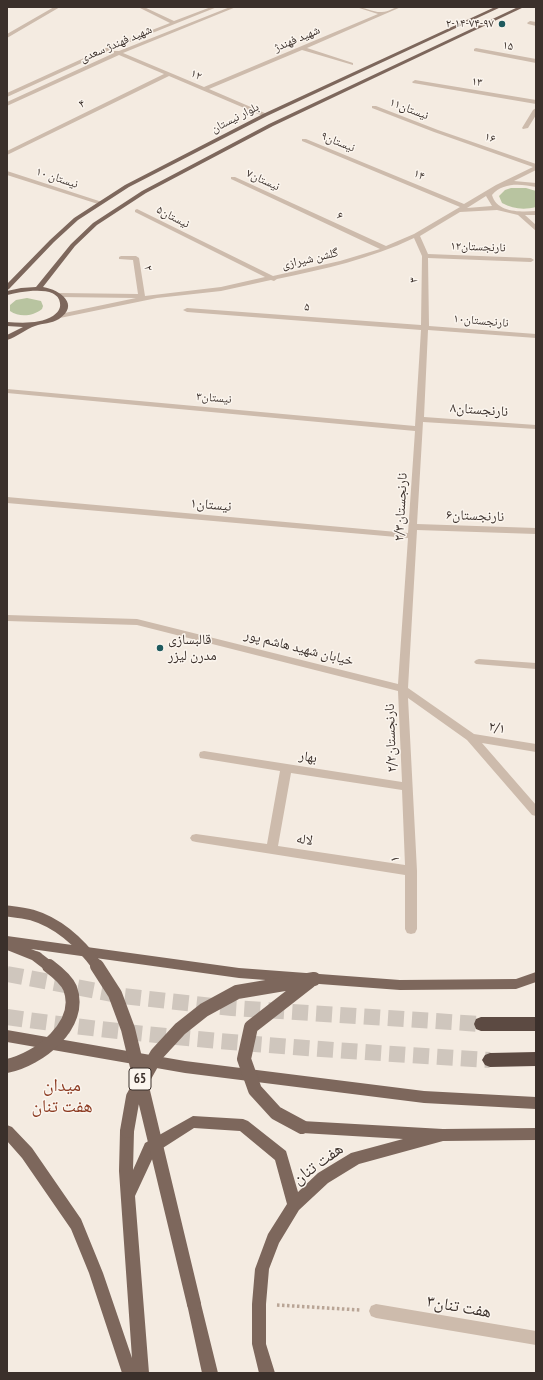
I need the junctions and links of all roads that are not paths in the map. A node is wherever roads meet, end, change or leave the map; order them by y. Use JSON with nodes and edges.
{"nodes":[{"id":1,"x":58,"y":7,"type":"edge"},
{"id":2,"x":214,"y":7,"type":"edge"},
{"id":3,"x":234,"y":7,"type":"edge"},
{"id":4,"x":358,"y":7,"type":"edge"},
{"id":5,"x":399,"y":7,"type":"edge"},
{"id":6,"x":498,"y":7,"type":"edge"},
{"id":7,"x":522,"y":7,"type":"edge"},
{"id":8,"x":144,"y":8,"type":"edge"},
{"id":9,"x":382,"y":14,"type":"junction"},
{"id":10,"x":174,"y":23,"type":"junction"},
{"id":11,"x":7,"y":36,"type":"edge"},
{"id":12,"x":302,"y":48,"type":"junction"},
{"id":13,"x":108,"y":49,"type":"junction"},
{"id":14,"x":476,"y":50,"type":"dead end"},
{"id":15,"x":119,"y":53,"type":"junction"},
{"id":16,"x":536,"y":61,"type":"edge"},
{"id":17,"x":351,"y":64,"type":"dead end"},
{"id":18,"x":167,"y":75,"type":"junction"},
{"id":19,"x":415,"y":82,"type":"dead end"},
{"id":20,"x":203,"y":90,"type":"junction"},
{"id":21,"x":7,"y":95,"type":"edge"},
{"id":22,"x":536,"y":102,"type":"edge"},
{"id":23,"x":7,"y":104,"type":"edge"},
{"id":24,"x":374,"y":107,"type":"dead end"},
{"id":25,"x":536,"y":110,"type":"edge"},
{"id":26,"x":265,"y":115,"type":"junction"},
{"id":27,"x":525,"y":128,"type":"dead end"},
{"id":28,"x":436,"y":131,"type":"joint"},
{"id":29,"x":304,"y":140,"type":"dead end"},
{"id":30,"x":7,"y":153,"type":"edge"},
{"id":31,"x":365,"y":165,"type":"joint"},
{"id":32,"x":536,"y":167,"type":"edge"},
{"id":33,"x":7,"y":173,"type":"edge"},
{"id":34,"x":233,"y":178,"type":"dead end"},
{"id":35,"x":499,"y":186,"type":"junction"},
{"id":36,"x":536,"y":186,"type":"edge"},
{"id":37,"x":492,"y":191,"type":"junction"},
{"id":38,"x":284,"y":202,"type":"joint"},
{"id":39,"x":100,"y":203,"type":"junction"},
{"id":40,"x":464,"y":206,"type":"junction"},
{"id":41,"x":498,"y":208,"type":"junction"},
{"id":42,"x":456,"y":210,"type":"junction"},
{"id":43,"x":137,"y":211,"type":"dead end"},
{"id":44,"x":536,"y":213,"type":"edge"},
{"id":45,"x":520,"y":214,"type":"junction"},
{"id":46,"x":536,"y":229,"type":"edge"},
{"id":47,"x":416,"y":235,"type":"junction"},
{"id":48,"x":386,"y":249,"type":"junction"},
{"id":49,"x":425,"y":256,"type":"junction"},
{"id":50,"x":121,"y":258,"type":"dead end"},
{"id":51,"x":531,"y":260,"type":"dead end"},
{"id":52,"x":274,"y":278,"type":"junction"},
{"id":53,"x":7,"y":288,"type":"edge"},
{"id":54,"x":39,"y":288,"type":"junction"},
{"id":55,"x":7,"y":293,"type":"edge"},
{"id":56,"x":59,"y":295,"type":"junction"},
{"id":57,"x":142,"y":296,"type":"junction"},
{"id":58,"x":157,"y":296,"type":"junction"},
{"id":59,"x":187,"y":310,"type":"dead end"},
{"id":60,"x":55,"y":317,"type":"junction"},
{"id":61,"x":7,"y":324,"type":"edge"},
{"id":62,"x":32,"y":325,"type":"junction"},
{"id":63,"x":425,"y":327,"type":"junction"},
{"id":64,"x":536,"y":336,"type":"edge"},
{"id":65,"x":7,"y":338,"type":"edge"},
{"id":66,"x":7,"y":391,"type":"edge"},
{"id":67,"x":420,"y":419,"type":"junction"},
{"id":68,"x":536,"y":427,"type":"edge"},
{"id":69,"x":419,"y":429,"type":"junction"},
{"id":70,"x":7,"y":500,"type":"edge"},
{"id":71,"x":536,"y":531,"type":"edge"},
{"id":72,"x":413,"y":532,"type":"junction"},
{"id":73,"x":7,"y":618,"type":"edge"},
{"id":74,"x":479,"y":662,"type":"dead end"},
{"id":75,"x":536,"y":666,"type":"edge"},
{"id":76,"x":403,"y":689,"type":"junction"},
{"id":77,"x":471,"y":737,"type":"junction"},
{"id":78,"x":536,"y":748,"type":"edge"},
{"id":79,"x":204,"y":755,"type":"dead end"},
{"id":80,"x":286,"y":768,"type":"junction"},
{"id":81,"x":407,"y":787,"type":"junction"},
{"id":82,"x":536,"y":812,"type":"edge"},
{"id":83,"x":196,"y":838,"type":"dead end"},
{"id":84,"x":272,"y":850,"type":"junction"},
{"id":85,"x":411,"y":872,"type":"junction"},
{"id":86,"x":7,"y":911,"type":"edge"},
{"id":87,"x":411,"y":929,"type":"dead end"},
{"id":88,"x":7,"y":941,"type":"edge"},
{"id":89,"x":7,"y":946,"type":"edge"},
{"id":90,"x":536,"y":977,"type":"edge"},
{"id":91,"x":314,"y":979,"type":"junction"},
{"id":92,"x":536,"y":983,"type":"edge"},
{"id":93,"x":516,"y":984,"type":"junction"},
{"id":94,"x":481,"y":1024,"type":"tunnel mouth"},
{"id":95,"x":536,"y":1024,"type":"edge"},
{"id":96,"x":7,"y":1036,"type":"edge"},
{"id":97,"x":536,"y":1059,"type":"edge"},
{"id":98,"x":490,"y":1060,"type":"tunnel mouth"},
{"id":99,"x":7,"y":1066,"type":"edge"},
{"id":100,"x":536,"y":1103,"type":"edge"},
{"id":101,"x":7,"y":1131,"type":"edge"},
{"id":102,"x":536,"y":1134,"type":"edge"},
{"id":103,"x":443,"y":1135,"type":"junction"},
{"id":104,"x":128,"y":1195,"type":"junction"},
{"id":105,"x":294,"y":1205,"type":"junction"},
{"id":106,"x":376,"y":1311,"type":"road end"},
{"id":107,"x":536,"y":1338,"type":"edge"},
{"id":108,"x":130,"y":1373,"type":"edge"},
{"id":109,"x":141,"y":1373,"type":"edge"},
{"id":110,"x":210,"y":1373,"type":"edge"},
{"id":111,"x":267,"y":1373,"type":"edge"}],
"edges":[{"from":1,"to":11,"type":"street"},
{"from":2,"to":10,"type":"street","name":"شهید فهندژ سعدی"},
{"from":3,"to":15,"type":"street","name":"شهید فهندژ سعدی"},
{"from":4,"to":9,"type":"street"},
{"from":5,"to":9,"type":"street","name":"شهید فهندژ"},
{"from":6,"to":26,"type":"main road","name":"بلوار نیستان"},
{"from":7,"to":54,"type":"main road","name":"بلوار نیستان"},
{"from":8,"to":10,"type":"street"},
{"from":9,"to":12,"type":"street","name":"شهید فهندژ"},
{"from":10,"to":13,"type":"street","name":"شهید فهندژ سعدی"},
{"from":12,"to":17,"type":"street"},
{"from":12,"to":20,"type":"street","name":"شهید فهندژ"},
{"from":13,"to":15,"type":"street","name":"۱۲"},
{"from":13,"to":21,"type":"street","name":"شهید فهندژ سعدی"},
{"from":14,"to":16,"type":"street","name":"۱۵"},
{"from":15,"to":18,"type":"street","name":"۱۲"},
{"from":15,"to":23,"type":"street","name":"شهید فهندژ سعدی"},
{"from":18,"to":20,"type":"street","name":"۱۲"},
{"from":18,"to":30,"type":"street","name":"۴"},
{"from":19,"to":22,"type":"street","name":"۱۳"},
{"from":20,"to":26,"type":"street","name":"۱۲"},
{"from":24,"to":28,"type":"street","name":"۱۱نیستان"},
{"from":25,"to":27,"type":"street"},
{"from":26,"to":39,"type":"main road","name":"بلوار نیستان"},
{"from":28,"to":32,"type":"street","name":"۱۶"},
{"from":29,"to":31,"type":"street","name":"۹نیستان"},
{"from":31,"to":40,"type":"street","name":"۱۴"},
{"from":32,"to":35,"type":"street","name":"گلشن شیرازی"},
{"from":33,"to":39,"type":"street","name":"نیستان ۱۰"},
{"from":34,"to":38,"type":"street","name":"۷نیستان"},
{"from":35,"to":36,"type":"street"},
{"from":35,"to":37,"type":"street","name":"گلشن شیرازی"},
{"from":37,"to":40,"type":"street","name":"گلشن شیرازی"},
{"from":37,"to":41,"type":"street"},
{"from":38,"to":48,"type":"street","name":"۶"},
{"from":39,"to":53,"type":"main road","name":"بلوار نیستان"},
{"from":40,"to":42,"type":"street","name":"گلشن شیرازی"},
{"from":41,"to":42,"type":"street","name":"گلشن شیرازی"},
{"from":41,"to":45,"type":"street","name":"گلشن شیرازی"},
{"from":42,"to":47,"type":"street","name":"گلشن شیرازی"},
{"from":43,"to":52,"type":"street","name":"۵نیستان"},
{"from":44,"to":45,"type":"street"},
{"from":45,"to":46,"type":"street"},
{"from":47,"to":48,"type":"street","name":"گلشن شیرازی"},
{"from":47,"to":49,"type":"street","name":"۳"},
{"from":48,"to":52,"type":"street","name":"گلشن شیرازی"},
{"from":49,"to":51,"type":"street","name":"۱۲نارنجستان"},
{"from":49,"to":63,"type":"street","name":"۳"},
{"from":50,"to":57,"type":"street","name":"۲"},
{"from":52,"to":58,"type":"street","name":"گلشن شیرازی"},
{"from":54,"to":55,"type":"main road"},
{"from":54,"to":56,"type":"main road"},
{"from":56,"to":57,"type":"street","name":"گلشن شیرازی"},
{"from":56,"to":60,"type":"main road"},
{"from":57,"to":58,"type":"street","name":"گلشن شیرازی"},
{"from":58,"to":60,"type":"street","name":"گلشن شیرازی"},
{"from":59,"to":63,"type":"street","name":"۵"},
{"from":60,"to":62,"type":"main road"},
{"from":61,"to":62,"type":"main road"},
{"from":62,"to":65,"type":"main road"},
{"from":63,"to":64,"type":"street","name":"۱۰نارنجستان"},
{"from":63,"to":67,"type":"street","name":"۲/۳نارنجستان"},
{"from":66,"to":69,"type":"street","name":"۳نیستان"},
{"from":67,"to":68,"type":"street","name":"۸نارنجستان"},
{"from":67,"to":69,"type":"street","name":"۲/۳نارنجستان"},
{"from":69,"to":72,"type":"street","name":"۲/۳نارنجستان"},
{"from":70,"to":72,"type":"street","name":"۱نیستان"},
{"from":71,"to":72,"type":"street","name":"۶نارنجستان"},
{"from":72,"to":76,"type":"street","name":"۲/۳نارنجستان"},
{"from":73,"to":76,"type":"street","name":"خیابان شهید هاشم پور"},
{"from":74,"to":75,"type":"street"},
{"from":76,"to":77,"type":"street","name":"خیابان شهید هاشم پور"},
{"from":76,"to":81,"type":"street","name":"۲/۲نارنجستان"},
{"from":77,"to":78,"type":"street","name":"۲/۱"},
{"from":77,"to":82,"type":"street","name":"خیابان شهید هاشم پور"},
{"from":79,"to":80,"type":"street","name":"بهار"},
{"from":80,"to":81,"type":"street","name":"بهار"},
{"from":80,"to":84,"type":"street"},
{"from":81,"to":85,"type":"street","name":"۱"},
{"from":83,"to":84,"type":"street","name":"لاله ‍"},
{"from":84,"to":85,"type":"street","name":"لاله ‍"},
{"from":85,"to":87,"type":"street","name":"۱"},
{"from":86,"to":110,"type":"main road","number":"65","bridge":true},
{"from":88,"to":91,"type":"main road"},
{"from":89,"to":99,"type":"main road","bridge":true},
{"from":90,"to":93,"type":"main road"},
{"from":91,"to":93,"type":"main road"},
{"from":91,"to":103,"type":"main road","bridge":true},
{"from":91,"to":104,"type":"main road","bridge":true},
{"from":92,"to":93,"type":"main road"},
{"from":94,"to":95,"type":"highway"},
{"from":96,"to":100,"type":"main road"},
{"from":97,"to":98,"type":"highway"},
{"from":101,"to":108,"type":"main road"},
{"from":102,"to":103,"type":"main road"},
{"from":103,"to":105,"type":"main road","name":"هفت تنان"},
{"from":104,"to":105,"type":"main road"},
{"from":104,"to":109,"type":"main road"},
{"from":105,"to":111,"type":"main road","name":"هفت تنان"},
{"from":106,"to":107,"type":"street","name":"هفت تنان۳"}]}
